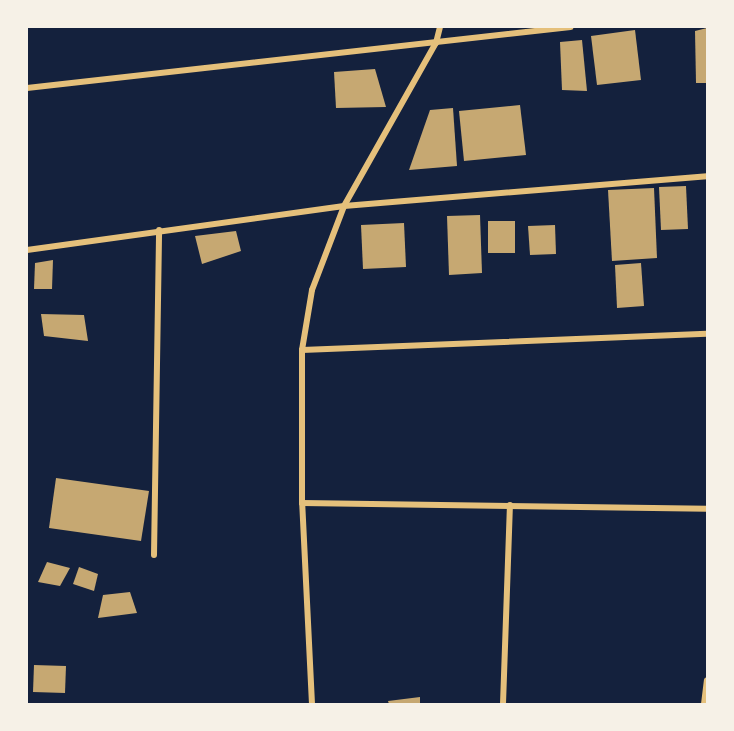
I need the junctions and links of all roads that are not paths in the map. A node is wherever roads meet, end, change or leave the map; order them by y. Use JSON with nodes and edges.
{"nodes":[{"id":1,"x":440,"y":27,"type":"edge"},
{"id":2,"x":571,"y":27,"type":"edge"},
{"id":3,"x":436,"y":43,"type":"junction"},
{"id":4,"x":27,"y":88,"type":"edge"},
{"id":5,"x":707,"y":176,"type":"edge"},
{"id":6,"x":344,"y":206,"type":"junction"},
{"id":7,"x":159,"y":230,"type":"junction"},
{"id":8,"x":27,"y":250,"type":"edge"},
{"id":9,"x":707,"y":334,"type":"edge"},
{"id":10,"x":302,"y":350,"type":"junction"},
{"id":11,"x":302,"y":503,"type":"junction"},
{"id":12,"x":510,"y":505,"type":"junction"},
{"id":13,"x":707,"y":509,"type":"edge"},
{"id":14,"x":154,"y":555,"type":"dead end"},
{"id":15,"x":707,"y":680,"type":"edge"},
{"id":16,"x":312,"y":704,"type":"edge"},
{"id":17,"x":503,"y":704,"type":"edge"},
{"id":18,"x":704,"y":704,"type":"edge"}],
"edges":[{"from":1,"to":3,"type":"street"},
{"from":2,"to":3,"type":"street"},
{"from":3,"to":4,"type":"street"},
{"from":3,"to":6,"type":"street"},
{"from":5,"to":6,"type":"street"},
{"from":6,"to":7,"type":"street"},
{"from":6,"to":10,"type":"street"},
{"from":7,"to":8,"type":"street"},
{"from":7,"to":14,"type":"street"},
{"from":9,"to":10,"type":"street"},
{"from":10,"to":11,"type":"street"},
{"from":11,"to":12,"type":"street"},
{"from":11,"to":16,"type":"street"},
{"from":12,"to":13,"type":"street"},
{"from":12,"to":17,"type":"street"},
{"from":15,"to":18,"type":"street"}]}
